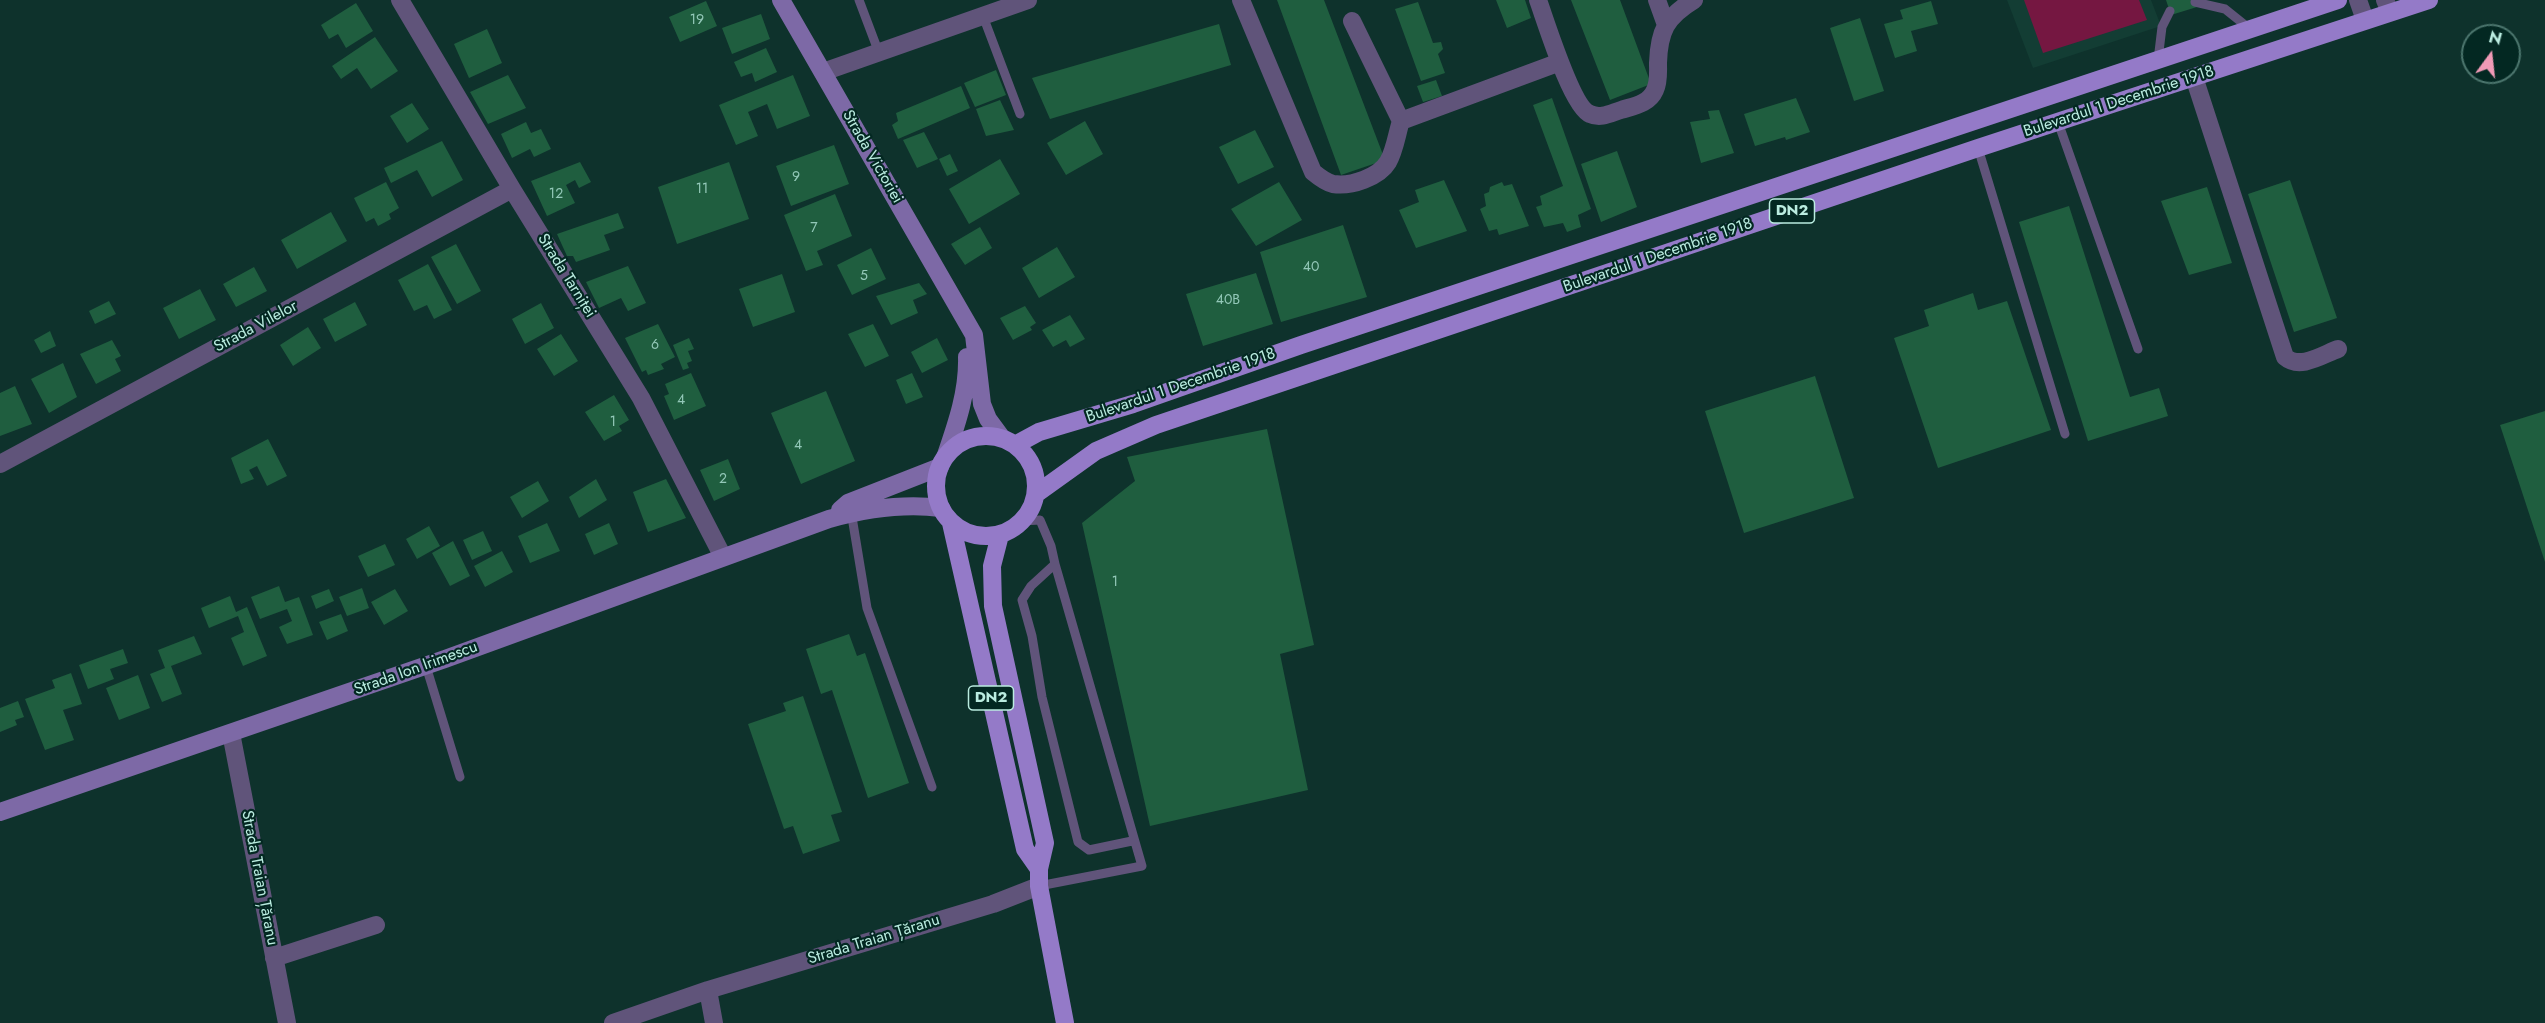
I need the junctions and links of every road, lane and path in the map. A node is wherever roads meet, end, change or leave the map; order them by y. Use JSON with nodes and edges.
{"nodes":[{"id":1,"x":400,"y":0,"type":"edge"},
{"id":2,"x":781,"y":0,"type":"edge"},
{"id":3,"x":859,"y":0,"type":"edge"},
{"id":4,"x":1028,"y":0,"type":"edge"},
{"id":5,"x":1241,"y":0,"type":"edge"},
{"id":6,"x":1538,"y":0,"type":"edge"},
{"id":7,"x":1657,"y":0,"type":"edge"},
{"id":8,"x":1694,"y":0,"type":"edge"},
{"id":9,"x":2358,"y":0,"type":"edge"},
{"id":10,"x":2429,"y":0,"type":"edge"},
{"id":11,"x":2333,"y":1,"type":"edge"},
{"id":12,"x":2195,"y":3,"type":"dead end"},
{"id":13,"x":2387,"y":6,"type":"edge"},
{"id":14,"x":2170,"y":11,"type":"dead end"},
{"id":15,"x":984,"y":16,"type":"junction"},
{"id":16,"x":2366,"y":20,"type":"junction"},
{"id":17,"x":1352,"y":21,"type":"dead end"},
{"id":18,"x":1666,"y":26,"type":"junction"},
{"id":19,"x":2250,"y":29,"type":"junction"},
{"id":20,"x":879,"y":52,"type":"junction"},
{"id":21,"x":2158,"y":60,"type":"junction"},
{"id":22,"x":1560,"y":62,"type":"junction"},
{"id":23,"x":823,"y":72,"type":"junction"},
{"id":24,"x":2194,"y":77,"type":"junction"},
{"id":25,"x":1020,"y":114,"type":"dead end"},
{"id":26,"x":1401,"y":121,"type":"junction"},
{"id":27,"x":2058,"y":122,"type":"junction"},
{"id":28,"x":1978,"y":148,"type":"junction"},
{"id":29,"x":512,"y":189,"type":"junction"},
{"id":30,"x":961,"y":314,"type":"junction"},
{"id":31,"x":2138,"y":349,"type":"dead end"},
{"id":32,"x":2338,"y":349,"type":"dead end"},
{"id":33,"x":2064,"y":434,"type":"dead end"},
{"id":34,"x":1008,"y":441,"type":"junction"},
{"id":35,"x":943,"y":461,"type":"junction"},
{"id":36,"x":0,"y":464,"type":"edge"},
{"id":37,"x":1036,"y":494,"type":"junction"},
{"id":38,"x":850,"y":508,"type":"junction"},
{"id":39,"x":946,"y":515,"type":"junction"},
{"id":40,"x":1023,"y":521,"type":"junction"},
{"id":41,"x":1000,"y":535,"type":"junction"},
{"id":42,"x":723,"y":557,"type":"junction"},
{"id":43,"x":1054,"y":564,"type":"junction"},
{"id":44,"x":426,"y":666,"type":"junction"},
{"id":45,"x":231,"y":733,"type":"junction"},
{"id":46,"x":460,"y":777,"type":"dead end"},
{"id":47,"x":932,"y":787,"type":"dead end"},
{"id":48,"x":0,"y":812,"type":"edge"},
{"id":49,"x":1132,"y":841,"type":"junction"},
{"id":50,"x":1039,"y":878,"type":"junction"},
{"id":51,"x":376,"y":925,"type":"dead end"},
{"id":52,"x":274,"y":958,"type":"junction"},
{"id":53,"x":708,"y":990,"type":"junction"},
{"id":54,"x":286,"y":1023,"type":"edge"},
{"id":55,"x":613,"y":1023,"type":"edge"},
{"id":56,"x":714,"y":1023,"type":"edge"},
{"id":57,"x":1065,"y":1023,"type":"edge"}],
"edges":[{"from":1,"to":29,"type":"street","name":"Strada Tarniței"},
{"from":2,"to":23,"type":"main road","name":"Strada Victoriei"},
{"from":3,"to":20,"type":"lane"},
{"from":4,"to":15,"type":"street"},
{"from":5,"to":26,"type":"street"},
{"from":6,"to":22,"type":"street"},
{"from":7,"to":18,"type":"street"},
{"from":8,"to":18,"type":"street"},
{"from":9,"to":16,"type":"street"},
{"from":10,"to":13,"type":"main road","name":"Bulevardul 1 Decembrie 1918","number":"DN2"},
{"from":11,"to":19,"type":"main road","name":"Bulevardul 1 Decembrie 1918","number":"DN2"},
{"from":12,"to":19,"type":"lane"},
{"from":13,"to":16,"type":"main road","name":"Bulevardul 1 Decembrie 1918","number":"DN2"},
{"from":14,"to":21,"type":"lane"},
{"from":15,"to":20,"type":"street"},
{"from":15,"to":25,"type":"lane"},
{"from":16,"to":24,"type":"main road","name":"Bulevardul 1 Decembrie 1918","number":"DN2"},
{"from":17,"to":26,"type":"street"},
{"from":18,"to":22,"type":"street"},
{"from":19,"to":21,"type":"main road","name":"Bulevardul 1 Decembrie 1918","number":"DN2"},
{"from":20,"to":23,"type":"street"},
{"from":21,"to":34,"type":"main road","name":"Bulevardul 1 Decembrie 1918","number":"DN2"},
{"from":22,"to":26,"type":"street"},
{"from":23,"to":30,"type":"main road","name":"Strada Victoriei"},
{"from":24,"to":27,"type":"main road","name":"Bulevardul 1 Decembrie 1918","number":"DN2"},
{"from":24,"to":32,"type":"street"},
{"from":27,"to":28,"type":"main road","name":"Bulevardul 1 Decembrie 1918","number":"DN2"},
{"from":27,"to":31,"type":"lane"},
{"from":28,"to":33,"type":"lane"},
{"from":28,"to":37,"type":"main road","name":"Bulevardul 1 Decembrie 1918","number":"DN2"},
{"from":29,"to":36,"type":"street","name":"Strada Vilelor"},
{"from":29,"to":42,"type":"street","name":"Strada Tarniței"},
{"from":30,"to":34,"type":"main road","name":"Strada Victoriei"},
{"from":30,"to":35,"type":"main road","name":"Strada Victoriei"},
{"from":34,"to":35,"type":"main road","number":"DN2"},
{"from":34,"to":37,"type":"main road"},
{"from":35,"to":38,"type":"main road","name":"Strada Ion Irimescu"},
{"from":35,"to":39,"type":"main road","number":"DN2"},
{"from":37,"to":40,"type":"main road","number":"DN2"},
{"from":38,"to":39,"type":"main road"},
{"from":38,"to":42,"type":"main road","name":"Strada Ion Irimescu"},
{"from":38,"to":47,"type":"lane"},
{"from":39,"to":41,"type":"main road"},
{"from":39,"to":50,"type":"main road","number":"DN2"},
{"from":40,"to":41,"type":"main road"},
{"from":40,"to":43,"type":"lane"},
{"from":41,"to":50,"type":"main road","number":"DN2"},
{"from":42,"to":44,"type":"main road","name":"Strada Ion Irimescu"},
{"from":43,"to":49,"type":"lane"},
{"from":43,"to":49,"type":"lane"},
{"from":44,"to":45,"type":"main road","name":"Strada Ion Irimescu"},
{"from":44,"to":46,"type":"lane"},
{"from":45,"to":48,"type":"main road","name":"Strada Ion Irimescu"},
{"from":45,"to":52,"type":"street","name":"Strada Traian Țăranu"},
{"from":49,"to":50,"type":"lane"},
{"from":50,"to":53,"type":"street","name":"Strada Traian Țăranu"},
{"from":50,"to":57,"type":"main road","number":"DN2"},
{"from":51,"to":52,"type":"street"},
{"from":52,"to":54,"type":"street","name":"Strada Traian Țăranu"},
{"from":53,"to":55,"type":"street","name":"Strada Traian Țăranu"},
{"from":53,"to":56,"type":"street"}]}
